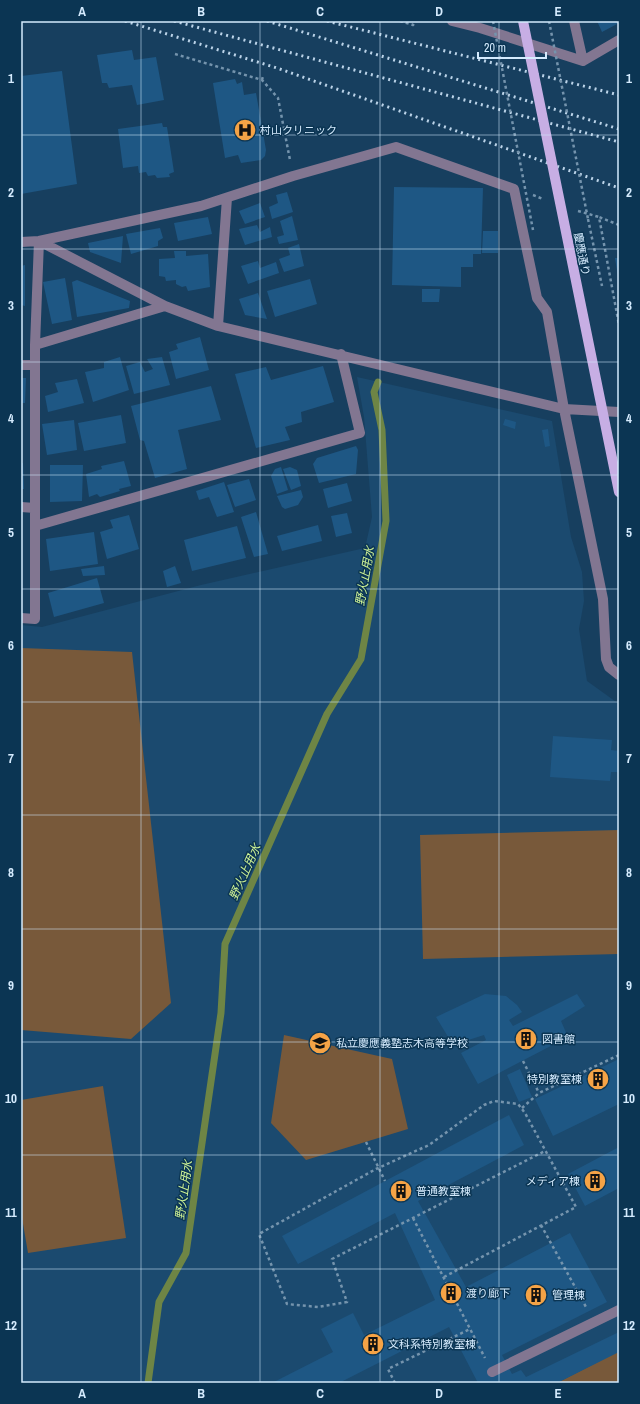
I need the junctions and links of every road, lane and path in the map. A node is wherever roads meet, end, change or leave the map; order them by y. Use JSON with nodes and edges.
{"nodes":[{"id":1,"x":400,"y":21,"type":"edge"},
{"id":2,"x":416,"y":21,"type":"edge"},
{"id":3,"x":452,"y":21,"type":"edge"},
{"id":4,"x":493,"y":21,"type":"edge"},
{"id":5,"x":523,"y":21,"type":"edge"},
{"id":6,"x":550,"y":21,"type":"edge"},
{"id":7,"x":574,"y":21,"type":"edge"},
{"id":8,"x":479,"y":24,"type":"edge"},
{"id":9,"x":619,"y":40,"type":"edge"},
{"id":10,"x":175,"y":54,"type":"dead end"},
{"id":11,"x":583,"y":61,"type":"junction"},
{"id":12,"x":263,"y":76,"type":"dead end"},
{"id":13,"x":262,"y":80,"type":"junction"},
{"id":14,"x":293,"y":176,"type":"junction"},
{"id":15,"x":227,"y":198,"type":"junction"},
{"id":16,"x":619,"y":225,"type":"edge"},
{"id":17,"x":534,"y":230,"type":"dead end"},
{"id":18,"x":38,"y":241,"type":"junction"},
{"id":19,"x":21,"y":242,"type":"edge"},
{"id":20,"x":602,"y":286,"type":"dead end"},
{"id":21,"x":165,"y":306,"type":"junction"},
{"id":22,"x":619,"y":325,"type":"edge"},
{"id":23,"x":218,"y":326,"type":"junction"},
{"id":24,"x":34,"y":345,"type":"junction"},
{"id":25,"x":341,"y":354,"type":"junction"},
{"id":26,"x":21,"y":365,"type":"edge"},
{"id":27,"x":34,"y":365,"type":"junction"},
{"id":28,"x":564,"y":409,"type":"junction"},
{"id":29,"x":619,"y":412,"type":"edge"},
{"id":30,"x":619,"y":492,"type":"edge"},
{"id":31,"x":21,"y":507,"type":"edge"},
{"id":32,"x":35,"y":508,"type":"junction"},
{"id":33,"x":35,"y":526,"type":"junction"},
{"id":34,"x":21,"y":618,"type":"edge"},
{"id":35,"x":619,"y":675,"type":"edge"},
{"id":36,"x":619,"y":1055,"type":"edge"},
{"id":37,"x":523,"y":1061,"type":"dead end"},
{"id":38,"x":539,"y":1093,"type":"junction"},
{"id":39,"x":522,"y":1108,"type":"junction"},
{"id":40,"x":366,"y":1142,"type":"dead end"},
{"id":41,"x":545,"y":1151,"type":"junction"},
{"id":42,"x":379,"y":1168,"type":"junction"},
{"id":43,"x":385,"y":1181,"type":"dead end"},
{"id":44,"x":413,"y":1218,"type":"junction"},
{"id":45,"x":541,"y":1225,"type":"junction"},
{"id":46,"x":444,"y":1277,"type":"junction"},
{"id":47,"x":619,"y":1310,"type":"edge"},
{"id":48,"x":594,"y":1322,"type":"junction"},
{"id":49,"x":470,"y":1330,"type":"junction"},
{"id":50,"x":492,"y":1372,"type":"joint"},
{"id":51,"x":395,"y":1383,"type":"edge"}],
"edges":[{"from":1,"to":2,"type":"path"},
{"from":3,"to":8,"type":"street"},
{"from":4,"to":17,"type":"path","bridge":true},
{"from":5,"to":30,"type":"main road","name":"慶應通り","bridge":true},
{"from":6,"to":20,"type":"path","bridge":true},
{"from":7,"to":11,"type":"street"},
{"from":8,"to":11,"type":"street"},
{"from":9,"to":11,"type":"street"},
{"from":10,"to":13,"type":"path"},
{"from":12,"to":13,"type":"path"},
{"from":13,"to":14,"type":"path"},
{"from":14,"to":15,"type":"street"},
{"from":14,"to":28,"type":"street"},
{"from":15,"to":18,"type":"street"},
{"from":15,"to":23,"type":"street"},
{"from":16,"to":22,"type":"path"},
{"from":18,"to":19,"type":"street"},
{"from":18,"to":21,"type":"street"},
{"from":18,"to":24,"type":"street"},
{"from":21,"to":23,"type":"street"},
{"from":21,"to":24,"type":"street"},
{"from":23,"to":25,"type":"street"},
{"from":24,"to":27,"type":"street"},
{"from":25,"to":28,"type":"street"},
{"from":25,"to":33,"type":"street"},
{"from":26,"to":27,"type":"street"},
{"from":27,"to":32,"type":"street"},
{"from":28,"to":29,"type":"street"},
{"from":28,"to":35,"type":"street"},
{"from":31,"to":32,"type":"street"},
{"from":32,"to":33,"type":"street"},
{"from":33,"to":34,"type":"street"},
{"from":36,"to":38,"type":"path"},
{"from":37,"to":38,"type":"path"},
{"from":38,"to":39,"type":"path"},
{"from":39,"to":41,"type":"path"},
{"from":39,"to":42,"type":"path"},
{"from":40,"to":42,"type":"path"},
{"from":41,"to":44,"type":"path"},
{"from":41,"to":45,"type":"path"},
{"from":42,"to":43,"type":"path"},
{"from":42,"to":44,"type":"path"},
{"from":44,"to":46,"type":"path"},
{"from":45,"to":46,"type":"path"},
{"from":45,"to":48,"type":"path"},
{"from":46,"to":49,"type":"path"},
{"from":47,"to":48,"type":"street"},
{"from":48,"to":50,"type":"street"},
{"from":49,"to":50,"type":"path"},
{"from":49,"to":51,"type":"path"}]}
